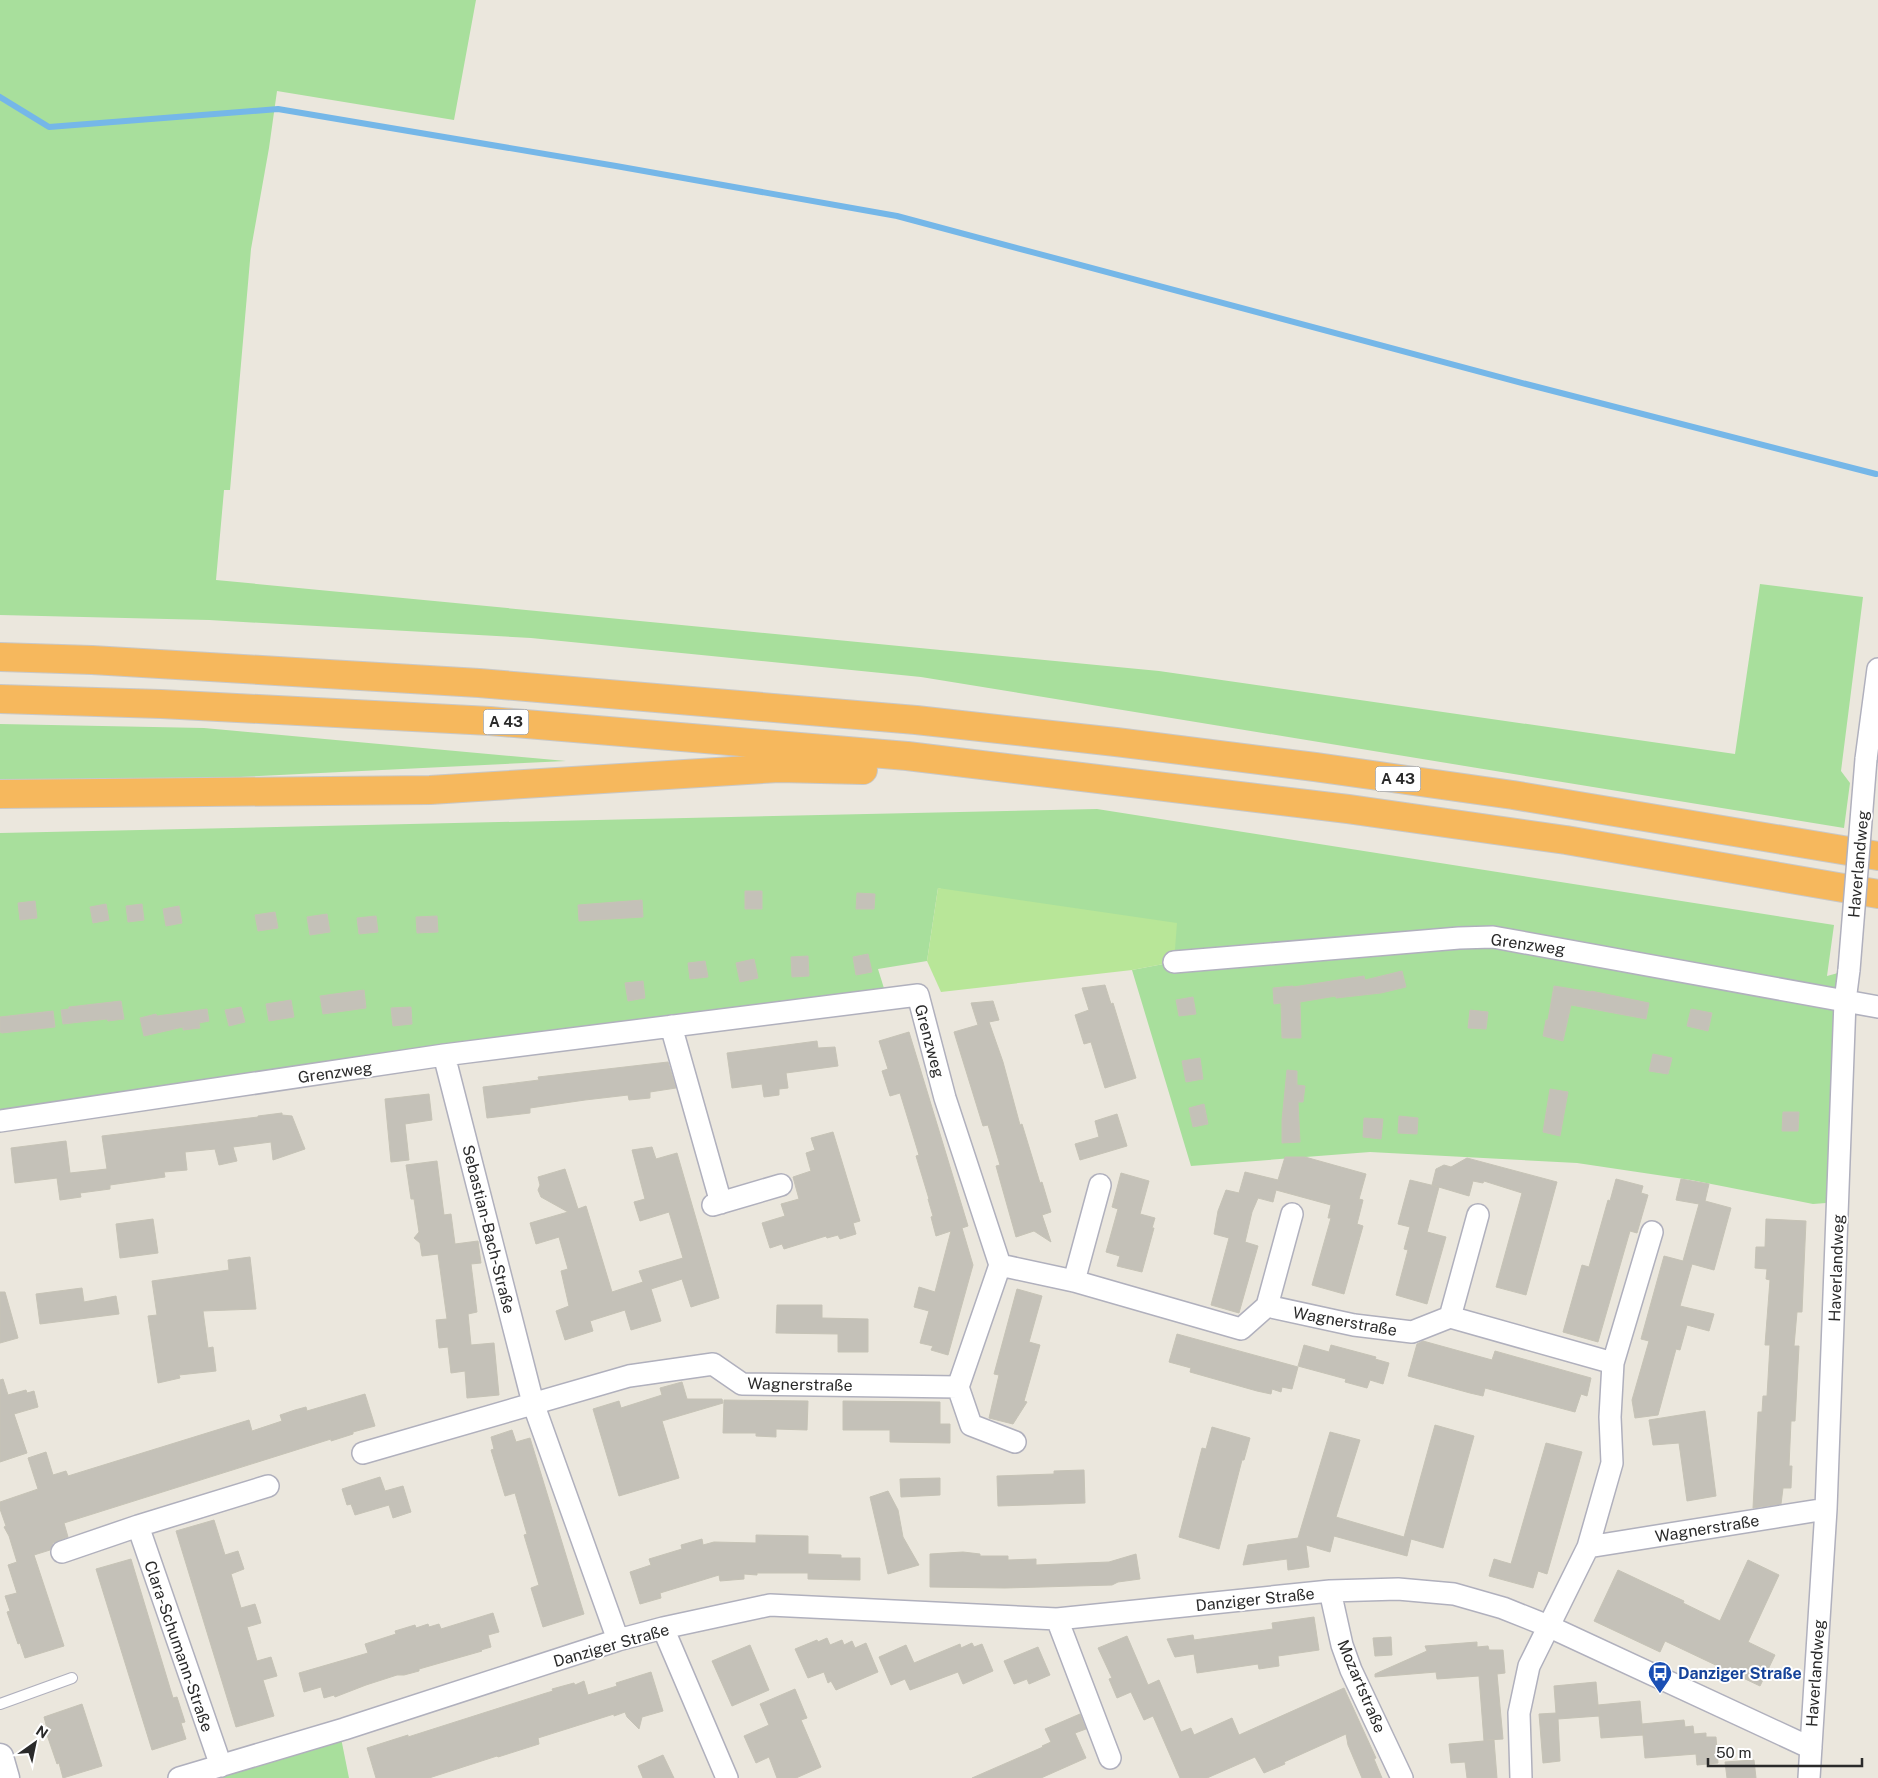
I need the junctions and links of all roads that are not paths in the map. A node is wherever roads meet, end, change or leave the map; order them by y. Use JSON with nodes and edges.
{"nodes":[{"id":1,"x":0,"y":657,"type":"edge"},
{"id":2,"x":1878,"y":669,"type":"edge"},
{"id":3,"x":0,"y":699,"type":"edge"},
{"id":4,"x":1010,"y":770,"type":"junction"},
{"id":5,"x":0,"y":794,"type":"edge"},
{"id":6,"x":1878,"y":856,"type":"edge"},
{"id":7,"x":1878,"y":894,"type":"edge"},
{"id":8,"x":1174,"y":962,"type":"dead end"},
{"id":9,"x":1845,"y":1001,"type":"junction"},
{"id":10,"x":1878,"y":1007,"type":"edge"},
{"id":11,"x":671,"y":1026,"type":"junction"},
{"id":12,"x":444,"y":1056,"type":"junction"},
{"id":13,"x":0,"y":1121,"type":"edge"},
{"id":14,"x":781,"y":1185,"type":"dead end"},
{"id":15,"x":1100,"y":1185,"type":"dead end"},
{"id":16,"x":1292,"y":1214,"type":"dead end"},
{"id":17,"x":1478,"y":1215,"type":"dead end"},
{"id":18,"x":1652,"y":1232,"type":"dead end"},
{"id":19,"x":1000,"y":1265,"type":"junction"},
{"id":20,"x":1074,"y":1281,"type":"junction"},
{"id":21,"x":1267,"y":1306,"type":"junction"},
{"id":22,"x":1450,"y":1317,"type":"junction"},
{"id":23,"x":1613,"y":1363,"type":"junction"},
{"id":24,"x":958,"y":1387,"type":"junction"},
{"id":25,"x":533,"y":1403,"type":"junction"},
{"id":26,"x":1015,"y":1442,"type":"dead end"},
{"id":27,"x":363,"y":1453,"type":"dead end"},
{"id":28,"x":268,"y":1486,"type":"dead end"},
{"id":29,"x":1826,"y":1509,"type":"junction"},
{"id":30,"x":138,"y":1526,"type":"junction"},
{"id":31,"x":1588,"y":1547,"type":"junction"},
{"id":32,"x":62,"y":1552,"type":"dead end"},
{"id":33,"x":1330,"y":1591,"type":"junction"},
{"id":34,"x":1057,"y":1619,"type":"junction"},
{"id":35,"x":1548,"y":1626,"type":"junction"},
{"id":36,"x":663,"y":1628,"type":"junction"},
{"id":37,"x":618,"y":1640,"type":"junction"},
{"id":38,"x":72,"y":1678,"type":"dead end"},
{"id":39,"x":0,"y":1704,"type":"edge"},
{"id":40,"x":1811,"y":1748,"type":"junction"},
{"id":41,"x":0,"y":1757,"type":"edge"},
{"id":42,"x":1110,"y":1758,"type":"dead end"},
{"id":43,"x":221,"y":1766,"type":"junction"},
{"id":44,"x":6,"y":1778,"type":"edge"},
{"id":45,"x":179,"y":1778,"type":"edge"},
{"id":46,"x":727,"y":1778,"type":"edge"},
{"id":47,"x":1402,"y":1778,"type":"edge"},
{"id":48,"x":1521,"y":1778,"type":"edge"},
{"id":49,"x":1809,"y":1778,"type":"edge"}],
"edges":[{"from":1,"to":6,"type":"highway","number":"A 43"},
{"from":2,"to":9,"type":"street","name":"Haverlandweg","bridge":true},
{"from":3,"to":4,"type":"highway","number":"A 43"},
{"from":4,"to":5,"type":"highway"},
{"from":4,"to":7,"type":"highway","number":"A 43"},
{"from":8,"to":9,"type":"street","name":"Grenzweg"},
{"from":9,"to":10,"type":"street","name":"Grenzweg"},
{"from":9,"to":29,"type":"street","name":"Haverlandweg"},
{"from":11,"to":12,"type":"street","name":"Grenzweg"},
{"from":11,"to":14,"type":"street"},
{"from":11,"to":19,"type":"street","name":"Grenzweg"},
{"from":12,"to":13,"type":"street","name":"Grenzweg"},
{"from":12,"to":25,"type":"street","name":"Sebastian-Bach-Straße"},
{"from":15,"to":20,"type":"street"},
{"from":16,"to":21,"type":"street"},
{"from":17,"to":22,"type":"street"},
{"from":18,"to":23,"type":"street"},
{"from":19,"to":20,"type":"street"},
{"from":19,"to":24,"type":"street"},
{"from":20,"to":21,"type":"street"},
{"from":21,"to":22,"type":"street","name":"Wagnerstraße"},
{"from":22,"to":23,"type":"street"},
{"from":23,"to":31,"type":"street"},
{"from":24,"to":25,"type":"street","name":"Wagnerstraße"},
{"from":24,"to":26,"type":"street"},
{"from":25,"to":27,"type":"street"},
{"from":25,"to":37,"type":"street","name":"Sebastian-Bach-Straße"},
{"from":28,"to":30,"type":"street"},
{"from":29,"to":31,"type":"street","name":"Wagnerstraße"},
{"from":29,"to":40,"type":"street","name":"Haverlandweg"},
{"from":30,"to":32,"type":"street"},
{"from":30,"to":43,"type":"street","name":"Clara-Schumann-Straße"},
{"from":31,"to":35,"type":"street"},
{"from":33,"to":34,"type":"street","name":"Danziger Straße"},
{"from":33,"to":35,"type":"street","name":"Danziger Straße"},
{"from":33,"to":47,"type":"street","name":"Mozartstraße"},
{"from":34,"to":36,"type":"street","name":"Danziger Straße"},
{"from":34,"to":42,"type":"street"},
{"from":35,"to":40,"type":"street","name":"Danziger Straße"},
{"from":35,"to":48,"type":"street"},
{"from":36,"to":37,"type":"street","name":"Danziger Straße"},
{"from":36,"to":46,"type":"street"},
{"from":37,"to":43,"type":"street","name":"Danziger Straße"},
{"from":38,"to":39,"type":"lane"},
{"from":40,"to":49,"type":"street","name":"Haverlandweg"},
{"from":41,"to":44,"type":"street"},
{"from":43,"to":45,"type":"street","name":"Danziger Straße"}]}
